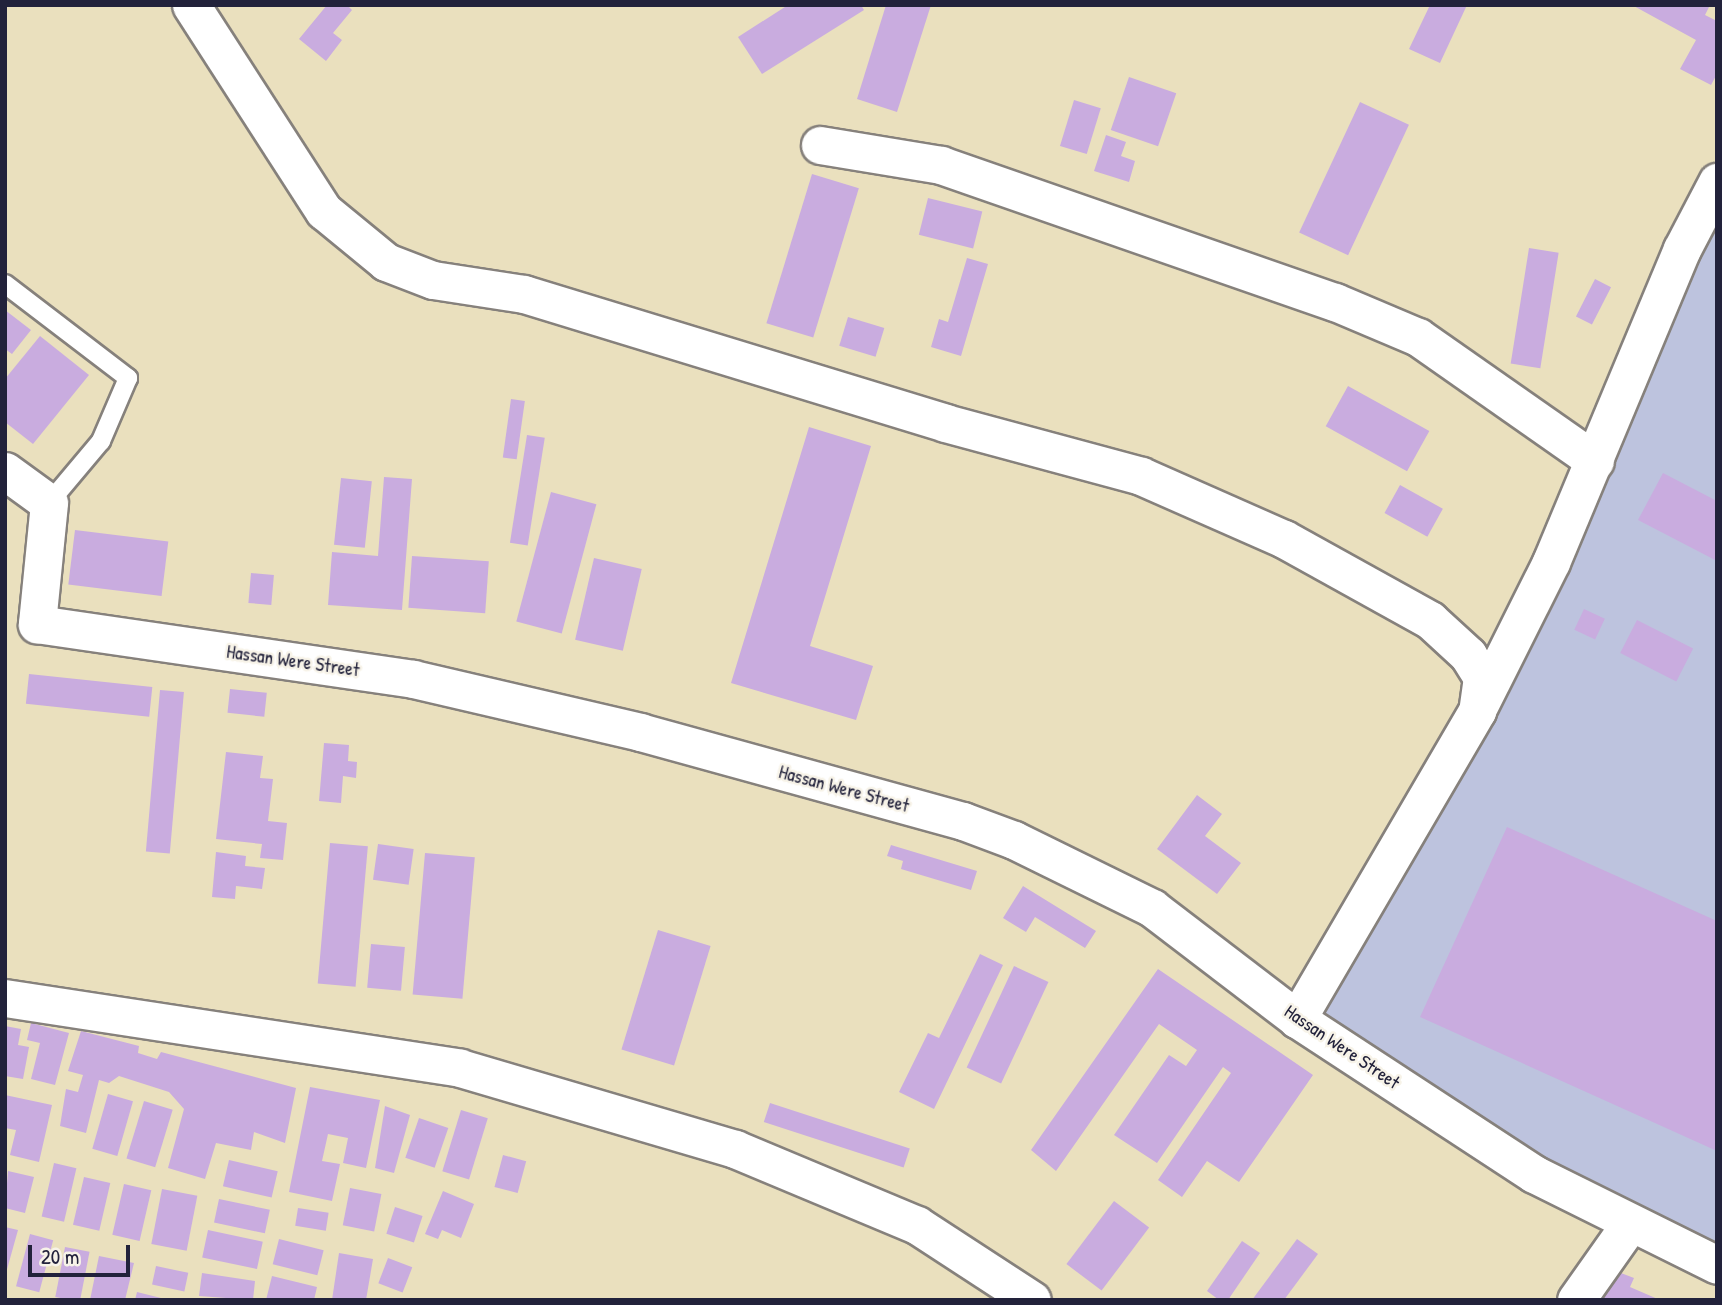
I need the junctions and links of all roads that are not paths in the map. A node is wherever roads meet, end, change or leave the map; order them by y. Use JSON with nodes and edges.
{"nodes":[{"id":1,"x":191,"y":5,"type":"edge"},
{"id":2,"x":820,"y":145,"type":"dead end"},
{"id":3,"x":1717,"y":182,"type":"edge"},
{"id":4,"x":5,"y":284,"type":"edge"},
{"id":5,"x":1595,"y":461,"type":"junction"},
{"id":6,"x":5,"y":471,"type":"edge"},
{"id":7,"x":49,"y":503,"type":"junction"},
{"id":8,"x":1477,"y":711,"type":"junction"},
{"id":9,"x":5,"y":999,"type":"edge"},
{"id":10,"x":1297,"y":1019,"type":"junction"},
{"id":11,"x":1629,"y":1225,"type":"junction"},
{"id":12,"x":1717,"y":1265,"type":"edge"},
{"id":13,"x":1032,"y":1300,"type":"edge"},
{"id":14,"x":1576,"y":1300,"type":"edge"}],
"edges":[{"from":1,"to":8,"type":"street"},
{"from":2,"to":5,"type":"street"},
{"from":3,"to":5,"type":"street"},
{"from":4,"to":7,"type":"lane"},
{"from":5,"to":8,"type":"street"},
{"from":6,"to":7,"type":"street"},
{"from":7,"to":10,"type":"street","name":"Hassan Were Street"},
{"from":8,"to":10,"type":"street"},
{"from":9,"to":13,"type":"street"},
{"from":10,"to":11,"type":"street","name":"Hassan Were Street"},
{"from":11,"to":12,"type":"street","name":"Hassan Were Street"},
{"from":11,"to":14,"type":"street"}]}
